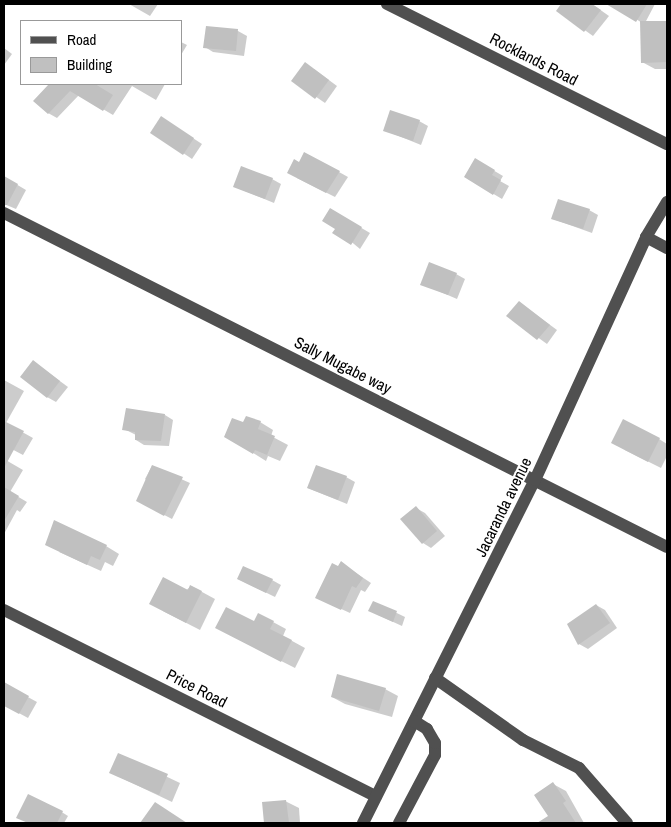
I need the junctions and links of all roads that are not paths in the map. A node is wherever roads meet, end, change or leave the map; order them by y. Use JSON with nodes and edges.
{"nodes":[{"id":1,"x":387,"y":4,"type":"edge"},
{"id":2,"x":667,"y":144,"type":"edge"},
{"id":3,"x":667,"y":202,"type":"edge"},
{"id":4,"x":4,"y":213,"type":"edge"},
{"id":5,"x":646,"y":237,"type":"junction"},
{"id":6,"x":667,"y":248,"type":"edge"},
{"id":7,"x":535,"y":480,"type":"junction"},
{"id":8,"x":667,"y":547,"type":"edge"},
{"id":9,"x":4,"y":610,"type":"edge"},
{"id":10,"x":436,"y":678,"type":"junction"},
{"id":11,"x":414,"y":721,"type":"junction"},
{"id":12,"x":376,"y":796,"type":"junction"},
{"id":13,"x":363,"y":823,"type":"edge"},
{"id":14,"x":399,"y":823,"type":"edge"},
{"id":15,"x":627,"y":823,"type":"edge"}],
"edges":[{"from":1,"to":2,"type":"street","name":"Rocklands Road"},
{"from":3,"to":5,"type":"street","name":"Jacaranda avenue"},
{"from":4,"to":7,"type":"street","name":"Sally Mugabe way"},
{"from":5,"to":6,"type":"street"},
{"from":5,"to":7,"type":"street","name":"Jacaranda avenue"},
{"from":7,"to":8,"type":"street","name":"Sally Mugabe way"},
{"from":7,"to":10,"type":"street","name":"Jacaranda avenue"},
{"from":9,"to":12,"type":"street","name":"Price Road"},
{"from":10,"to":11,"type":"street","name":"Jacaranda avenue"},
{"from":10,"to":15,"type":"street"},
{"from":11,"to":12,"type":"street","name":"Jacaranda avenue"},
{"from":11,"to":14,"type":"street"},
{"from":12,"to":13,"type":"street","name":"Jacaranda avenue"}]}
